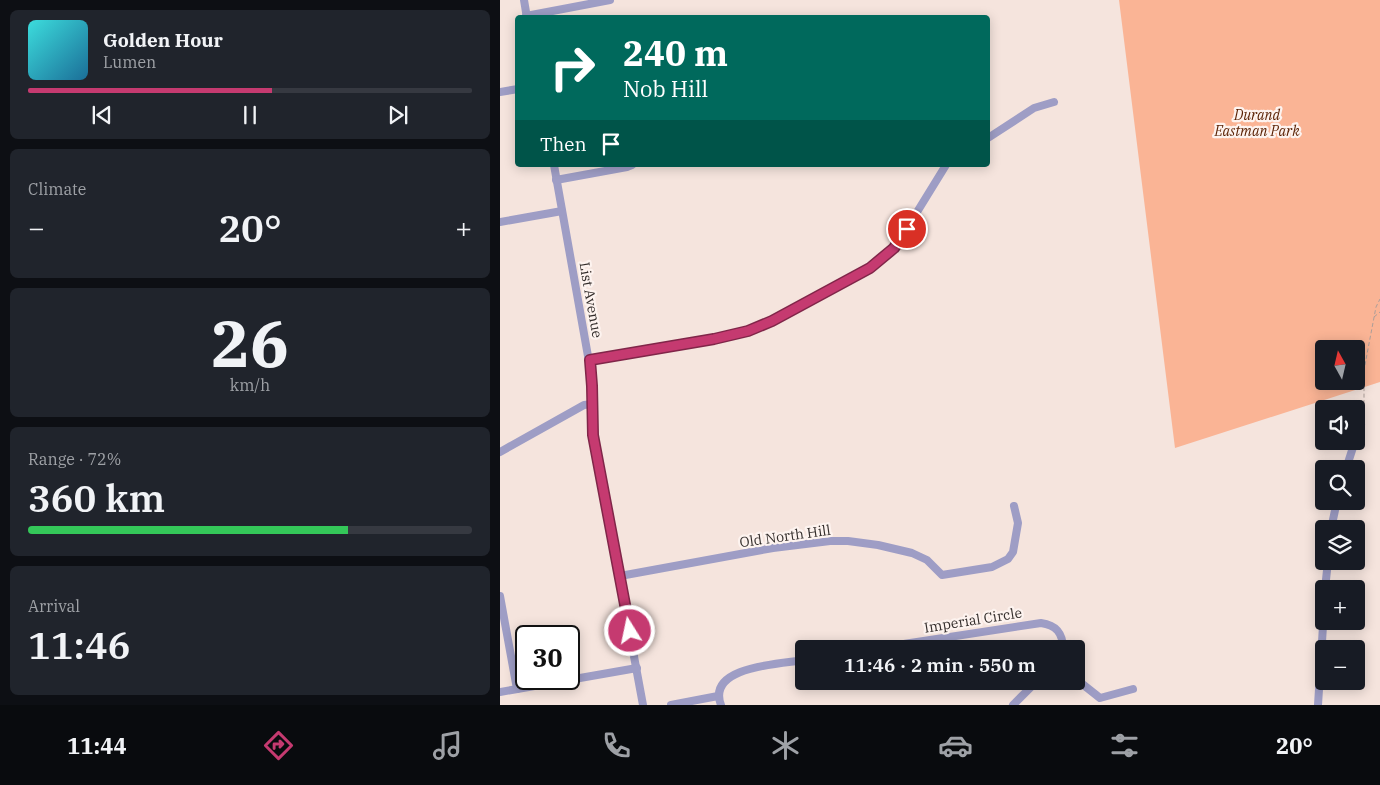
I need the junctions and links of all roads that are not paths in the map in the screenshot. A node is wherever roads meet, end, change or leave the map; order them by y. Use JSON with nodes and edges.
{"nodes":[{"id":1,"x":524,"y":0,"type":"edge"},
{"id":2,"x":610,"y":0,"type":"edge"},
{"id":3,"x":527,"y":15,"type":"edge"},
{"id":4,"x":532,"y":15,"type":"edge"},
{"id":5,"x":515,"y":90,"type":"edge"},
{"id":6,"x":500,"y":92,"type":"edge"},
{"id":7,"x":1054,"y":102,"type":"dead end"},
{"id":8,"x":990,"y":137,"type":"edge"},
{"id":9,"x":554,"y":167,"type":"edge"},
{"id":10,"x":627,"y":167,"type":"edge"},
{"id":11,"x":945,"y":167,"type":"edge"},
{"id":12,"x":556,"y":180,"type":"junction"},
{"id":13,"x":562,"y":211,"type":"junction"},
{"id":14,"x":500,"y":222,"type":"edge"},
{"id":15,"x":590,"y":360,"type":"junction"},
{"id":16,"x":592,"y":404,"type":"junction"},
{"id":17,"x":500,"y":448,"type":"edge"},
{"id":18,"x":500,"y":451,"type":"edge"},
{"id":19,"x":1014,"y":506,"type":"dead end"},
{"id":20,"x":620,"y":576,"type":"junction"},
{"id":21,"x":500,"y":596,"type":"edge"},
{"id":22,"x":1323,"y":630,"type":"edge"},
{"id":23,"x":930,"y":640,"type":"edge"},
{"id":24,"x":1061,"y":640,"type":"edge"},
{"id":25,"x":795,"y":662,"type":"edge"},
{"id":26,"x":636,"y":668,"type":"junction"},
{"id":27,"x":515,"y":678,"type":"edge"},
{"id":28,"x":580,"y":678,"type":"edge"},
{"id":29,"x":1085,"y":688,"type":"edge"},
{"id":30,"x":515,"y":689,"type":"edge"},
{"id":31,"x":1133,"y":689,"type":"dead end"},
{"id":32,"x":1028,"y":690,"type":"edge"},
{"id":33,"x":500,"y":692,"type":"edge"},
{"id":34,"x":718,"y":696,"type":"junction"},
{"id":35,"x":1100,"y":702,"type":"edge"},
{"id":36,"x":643,"y":705,"type":"edge"},
{"id":37,"x":671,"y":705,"type":"edge"},
{"id":38,"x":721,"y":705,"type":"edge"},
{"id":39,"x":1013,"y":705,"type":"edge"},
{"id":40,"x":1318,"y":705,"type":"edge"}],
"edges":[{"from":1,"to":3,"type":"street"},
{"from":2,"to":4,"type":"street"},
{"from":5,"to":6,"type":"street"},
{"from":7,"to":8,"type":"street"},
{"from":9,"to":12,"type":"street","name":"List Avenue"},
{"from":10,"to":12,"type":"street"},
{"from":11,"to":15,"type":"street"},
{"from":12,"to":13,"type":"street","name":"List Avenue"},
{"from":13,"to":14,"type":"street"},
{"from":13,"to":15,"type":"street","name":"List Avenue"},
{"from":15,"to":16,"type":"street","name":"List Avenue"},
{"from":16,"to":18,"type":"street"},
{"from":16,"to":20,"type":"street","name":"List Avenue"},
{"from":17,"to":18,"type":"street"},
{"from":19,"to":20,"type":"street","name":"Old North Hill"},
{"from":20,"to":26,"type":"street","name":"List Avenue"},
{"from":21,"to":27,"type":"street"},
{"from":22,"to":40,"type":"street"},
{"from":23,"to":24,"type":"street","name":"Imperial Circle"},
{"from":25,"to":34,"type":"street"},
{"from":26,"to":28,"type":"street"},
{"from":26,"to":36,"type":"street","name":"List Avenue"},
{"from":29,"to":35,"type":"street"},
{"from":30,"to":33,"type":"street"},
{"from":31,"to":35,"type":"street"},
{"from":32,"to":39,"type":"street"},
{"from":34,"to":37,"type":"street"},
{"from":34,"to":38,"type":"street"}]}
